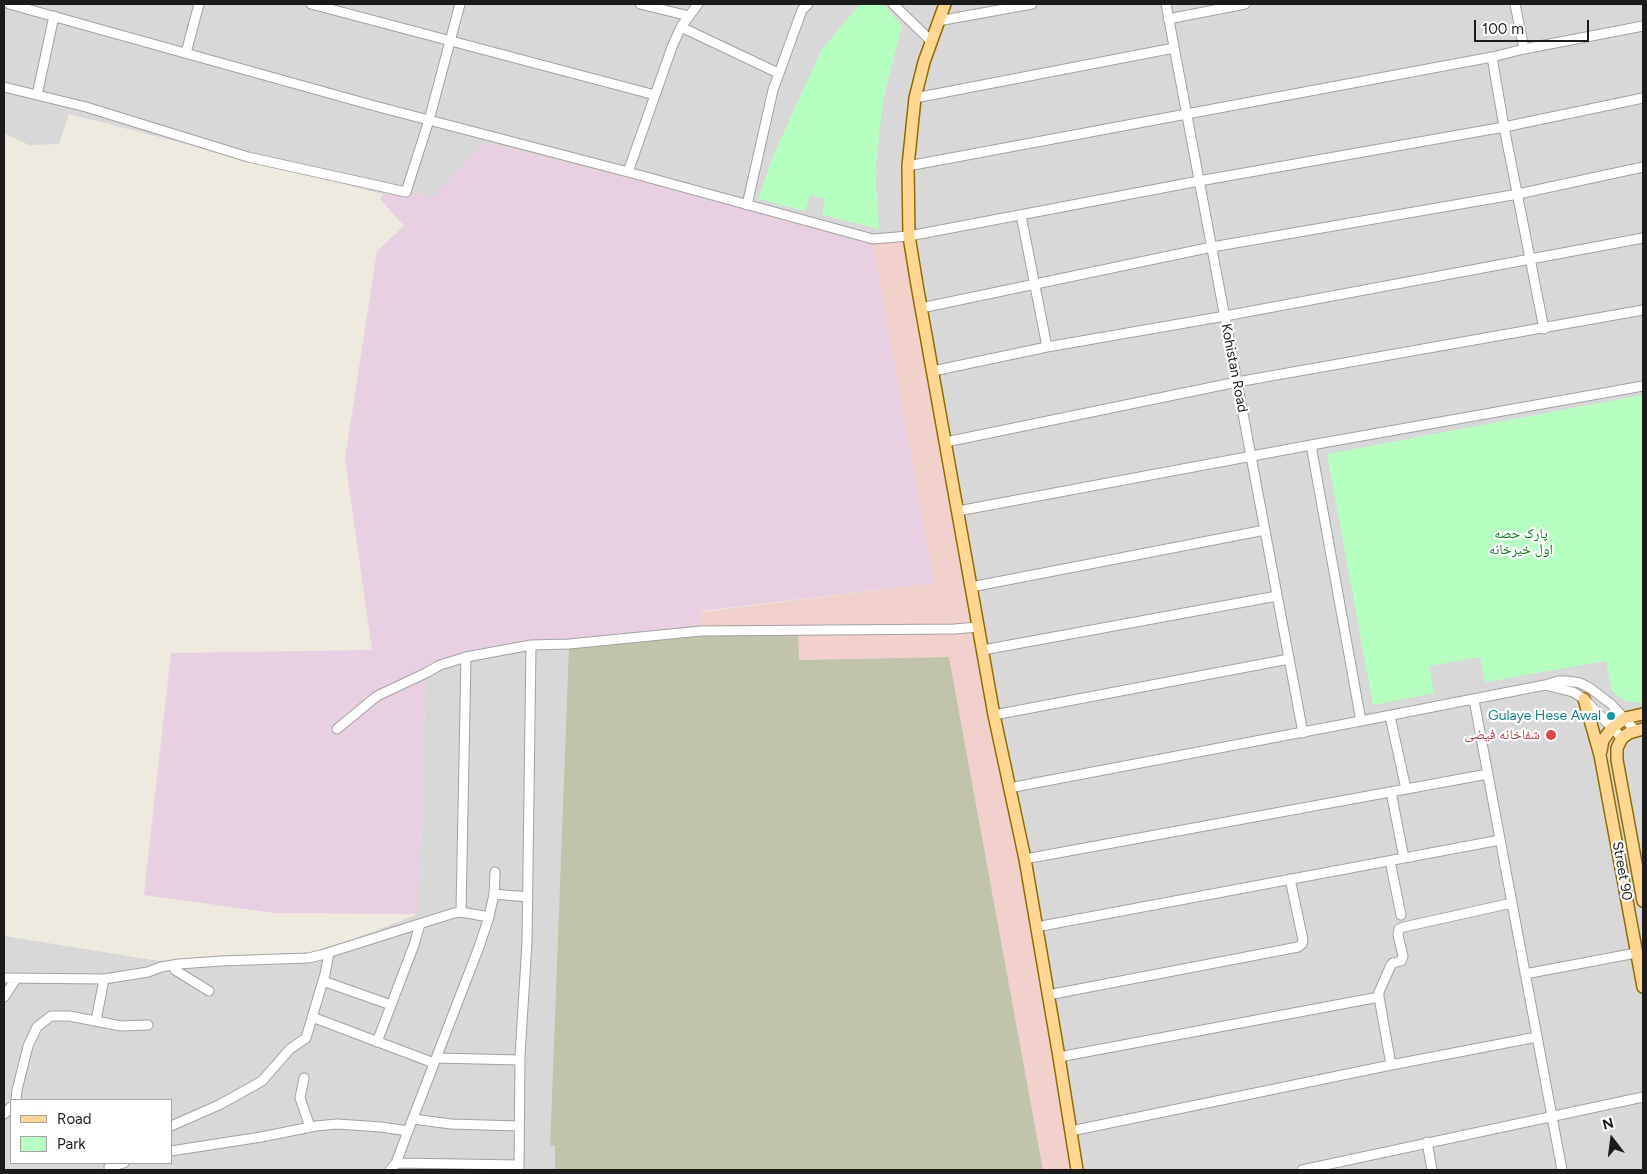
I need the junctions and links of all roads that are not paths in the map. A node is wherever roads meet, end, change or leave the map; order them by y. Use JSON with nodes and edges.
{"nodes":[{"id":1,"x":9,"y":4,"type":"edge"},
{"id":2,"x":198,"y":4,"type":"edge"},
{"id":3,"x":311,"y":4,"type":"edge"},
{"id":4,"x":460,"y":4,"type":"edge"},
{"id":5,"x":640,"y":4,"type":"edge"},
{"id":6,"x":698,"y":4,"type":"edge"},
{"id":7,"x":808,"y":4,"type":"edge"},
{"id":8,"x":893,"y":4,"type":"edge"},
{"id":9,"x":944,"y":4,"type":"edge"},
{"id":10,"x":1032,"y":4,"type":"edge"},
{"id":11,"x":1166,"y":4,"type":"edge"},
{"id":12,"x":1245,"y":4,"type":"edge"},
{"id":13,"x":1515,"y":4,"type":"edge"},
{"id":14,"x":54,"y":16,"type":"junction"},
{"id":15,"x":689,"y":16,"type":"junction"},
{"id":16,"x":1168,"y":19,"type":"junction"},
{"id":17,"x":938,"y":21,"type":"junction"},
{"id":18,"x":1643,"y":26,"type":"edge"},
{"id":19,"x":681,"y":27,"type":"junction"},
{"id":20,"x":450,"y":41,"type":"junction"},
{"id":21,"x":931,"y":42,"type":"junction"},
{"id":22,"x":1174,"y":48,"type":"junction"},
{"id":23,"x":1524,"y":49,"type":"junction"},
{"id":24,"x":186,"y":52,"type":"junction"},
{"id":25,"x":1492,"y":57,"type":"junction"},
{"id":26,"x":778,"y":73,"type":"junction"},
{"id":27,"x":4,"y":87,"type":"edge"},
{"id":28,"x":37,"y":95,"type":"junction"},
{"id":29,"x":655,"y":95,"type":"junction"},
{"id":30,"x":915,"y":98,"type":"junction"},
{"id":31,"x":1643,"y":98,"type":"edge"},
{"id":32,"x":1186,"y":114,"type":"junction"},
{"id":33,"x":429,"y":120,"type":"junction"},
{"id":34,"x":1504,"y":127,"type":"junction"},
{"id":35,"x":908,"y":166,"type":"junction"},
{"id":36,"x":1643,"y":168,"type":"edge"},
{"id":37,"x":628,"y":172,"type":"junction"},
{"id":38,"x":1199,"y":181,"type":"junction"},
{"id":39,"x":1518,"y":194,"type":"junction"},
{"id":40,"x":747,"y":205,"type":"junction"},
{"id":41,"x":1021,"y":215,"type":"junction"},
{"id":42,"x":909,"y":236,"type":"junction"},
{"id":43,"x":1643,"y":238,"type":"edge"},
{"id":44,"x":1212,"y":247,"type":"junction"},
{"id":45,"x":1530,"y":259,"type":"junction"},
{"id":46,"x":1035,"y":284,"type":"junction"},
{"id":47,"x":921,"y":308,"type":"junction"},
{"id":48,"x":1643,"y":310,"type":"edge"},
{"id":49,"x":1224,"y":316,"type":"junction"},
{"id":50,"x":1544,"y":329,"type":"junction"},
{"id":51,"x":1047,"y":347,"type":"junction"},
{"id":52,"x":933,"y":371,"type":"junction"},
{"id":53,"x":1237,"y":382,"type":"junction"},
{"id":54,"x":1643,"y":386,"type":"edge"},
{"id":55,"x":946,"y":442,"type":"junction"},
{"id":56,"x":1312,"y":445,"type":"junction"},
{"id":57,"x":1251,"y":457,"type":"junction"},
{"id":58,"x":958,"y":511,"type":"junction"},
{"id":59,"x":1265,"y":530,"type":"junction"},
{"id":60,"x":971,"y":587,"type":"junction"},
{"id":61,"x":1277,"y":596,"type":"junction"},
{"id":62,"x":979,"y":627,"type":"junction"},
{"id":63,"x":531,"y":645,"type":"junction"},
{"id":64,"x":983,"y":650,"type":"junction"},
{"id":65,"x":466,"y":657,"type":"junction"},
{"id":66,"x":1289,"y":659,"type":"junction"},
{"id":67,"x":1545,"y":685,"type":"junction"},
{"id":68,"x":1584,"y":698,"type":"junction"},
{"id":69,"x":1474,"y":700,"type":"junction"},
{"id":70,"x":1643,"y":714,"type":"edge"},
{"id":71,"x":994,"y":716,"type":"junction"},
{"id":72,"x":1390,"y":716,"type":"junction"},
{"id":73,"x":1625,"y":718,"type":"junction"},
{"id":74,"x":1362,"y":721,"type":"junction"},
{"id":75,"x":1613,"y":727,"type":"junction"},
{"id":76,"x":337,"y":729,"type":"dead end"},
{"id":77,"x":1639,"y":729,"type":"edge"},
{"id":78,"x":1303,"y":733,"type":"junction"},
{"id":79,"x":1619,"y":743,"type":"junction"},
{"id":80,"x":1600,"y":755,"type":"junction"},
{"id":81,"x":1488,"y":774,"type":"junction"},
{"id":82,"x":1009,"y":788,"type":"junction"},
{"id":83,"x":1406,"y":789,"type":"junction"},
{"id":84,"x":1391,"y":792,"type":"junction"},
{"id":85,"x":1500,"y":840,"type":"junction"},
{"id":86,"x":1404,"y":858,"type":"junction"},
{"id":87,"x":1025,"y":859,"type":"junction"},
{"id":88,"x":1390,"y":861,"type":"junction"},
{"id":89,"x":494,"y":872,"type":"dead end"},
{"id":90,"x":1290,"y":879,"type":"junction"},
{"id":91,"x":494,"y":894,"type":"junction"},
{"id":92,"x":528,"y":897,"type":"junction"},
{"id":93,"x":1643,"y":901,"type":"edge"},
{"id":94,"x":1512,"y":903,"type":"junction"},
{"id":95,"x":461,"y":912,"type":"junction"},
{"id":96,"x":1401,"y":915,"type":"dead end"},
{"id":97,"x":489,"y":917,"type":"junction"},
{"id":98,"x":420,"y":924,"type":"junction"},
{"id":99,"x":1036,"y":927,"type":"junction"},
{"id":100,"x":328,"y":953,"type":"junction"},
{"id":101,"x":1636,"y":953,"type":"junction"},
{"id":102,"x":174,"y":965,"type":"junction"},
{"id":103,"x":1525,"y":974,"type":"junction"},
{"id":104,"x":4,"y":978,"type":"edge"},
{"id":105,"x":16,"y":979,"type":"junction"},
{"id":106,"x":104,"y":979,"type":"junction"},
{"id":107,"x":322,"y":981,"type":"junction"},
{"id":108,"x":1643,"y":987,"type":"edge"},
{"id":109,"x":209,"y":991,"type":"dead end"},
{"id":110,"x":1048,"y":995,"type":"junction"},
{"id":111,"x":4,"y":997,"type":"edge"},
{"id":112,"x":1378,"y":997,"type":"junction"},
{"id":113,"x":391,"y":1005,"type":"junction"},
{"id":114,"x":312,"y":1017,"type":"junction"},
{"id":115,"x":96,"y":1020,"type":"junction"},
{"id":116,"x":148,"y":1025,"type":"dead end"},
{"id":117,"x":1538,"y":1037,"type":"junction"},
{"id":118,"x":376,"y":1042,"type":"junction"},
{"id":119,"x":1059,"y":1057,"type":"junction"},
{"id":120,"x":435,"y":1060,"type":"junction"},
{"id":121,"x":520,"y":1060,"type":"junction"},
{"id":122,"x":1391,"y":1065,"type":"junction"},
{"id":123,"x":304,"y":1078,"type":"dead end"},
{"id":124,"x":1643,"y":1097,"type":"edge"},
{"id":125,"x":16,"y":1099,"type":"edge"},
{"id":126,"x":1552,"y":1116,"type":"junction"},
{"id":127,"x":413,"y":1119,"type":"junction"},
{"id":128,"x":172,"y":1126,"type":"edge"},
{"id":129,"x":519,"y":1126,"type":"junction"},
{"id":130,"x":310,"y":1127,"type":"junction"},
{"id":131,"x":408,"y":1131,"type":"junction"},
{"id":132,"x":1071,"y":1131,"type":"junction"},
{"id":133,"x":1427,"y":1142,"type":"junction"},
{"id":134,"x":172,"y":1151,"type":"edge"},
{"id":135,"x":393,"y":1166,"type":"edge"},
{"id":136,"x":519,"y":1168,"type":"edge"},
{"id":137,"x":1077,"y":1170,"type":"edge"},
{"id":138,"x":1302,"y":1170,"type":"edge"},
{"id":139,"x":1432,"y":1170,"type":"edge"},
{"id":140,"x":1562,"y":1170,"type":"edge"}],
"edges":[{"from":1,"to":14,"type":"street"},
{"from":2,"to":24,"type":"street"},
{"from":3,"to":20,"type":"street"},
{"from":4,"to":20,"type":"street"},
{"from":5,"to":15,"type":"street"},
{"from":6,"to":15,"type":"street"},
{"from":7,"to":26,"type":"street"},
{"from":8,"to":21,"type":"street"},
{"from":9,"to":17,"type":"main road"},
{"from":10,"to":17,"type":"street"},
{"from":11,"to":16,"type":"street","name":"Kohistan Road"},
{"from":12,"to":16,"type":"street"},
{"from":13,"to":23,"type":"street"},
{"from":14,"to":24,"type":"street"},
{"from":14,"to":28,"type":"street"},
{"from":15,"to":19,"type":"street"},
{"from":16,"to":22,"type":"street","name":"Kohistan Road"},
{"from":17,"to":21,"type":"main road"},
{"from":18,"to":23,"type":"street"},
{"from":19,"to":26,"type":"street"},
{"from":19,"to":29,"type":"street"},
{"from":20,"to":29,"type":"street"},
{"from":20,"to":33,"type":"street"},
{"from":21,"to":30,"type":"main road"},
{"from":22,"to":30,"type":"street"},
{"from":22,"to":32,"type":"street","name":"Kohistan Road"},
{"from":23,"to":25,"type":"street"},
{"from":24,"to":33,"type":"street"},
{"from":25,"to":32,"type":"street"},
{"from":25,"to":34,"type":"street"},
{"from":26,"to":40,"type":"street"},
{"from":27,"to":28,"type":"street"},
{"from":28,"to":33,"type":"street"},
{"from":29,"to":37,"type":"street"},
{"from":30,"to":35,"type":"main road"},
{"from":31,"to":34,"type":"street"},
{"from":32,"to":35,"type":"street"},
{"from":32,"to":38,"type":"street","name":"Kohistan Road"},
{"from":33,"to":37,"type":"street"},
{"from":34,"to":38,"type":"street"},
{"from":34,"to":39,"type":"street"},
{"from":35,"to":42,"type":"main road"},
{"from":36,"to":39,"type":"street"},
{"from":37,"to":40,"type":"street"},
{"from":38,"to":41,"type":"street"},
{"from":38,"to":44,"type":"street","name":"Kohistan Road"},
{"from":39,"to":44,"type":"street"},
{"from":39,"to":45,"type":"street"},
{"from":40,"to":42,"type":"street"},
{"from":41,"to":42,"type":"street"},
{"from":41,"to":46,"type":"street"},
{"from":42,"to":47,"type":"main road"},
{"from":43,"to":45,"type":"street"},
{"from":44,"to":46,"type":"street"},
{"from":44,"to":49,"type":"street","name":"Kohistan Road"},
{"from":45,"to":49,"type":"street"},
{"from":45,"to":50,"type":"street"},
{"from":46,"to":47,"type":"street"},
{"from":46,"to":51,"type":"street"},
{"from":47,"to":52,"type":"main road"},
{"from":48,"to":50,"type":"street"},
{"from":49,"to":51,"type":"street"},
{"from":49,"to":53,"type":"street","name":"Kohistan Road"},
{"from":50,"to":53,"type":"street"},
{"from":51,"to":52,"type":"street"},
{"from":52,"to":55,"type":"main road"},
{"from":53,"to":55,"type":"street"},
{"from":53,"to":57,"type":"street","name":"Kohistan Road"},
{"from":54,"to":56,"type":"street"},
{"from":55,"to":58,"type":"main road"},
{"from":56,"to":57,"type":"street"},
{"from":56,"to":74,"type":"street"},
{"from":57,"to":58,"type":"street"},
{"from":57,"to":59,"type":"street","name":"Kohistan Road"},
{"from":58,"to":60,"type":"main road"},
{"from":59,"to":60,"type":"street"},
{"from":59,"to":61,"type":"street","name":"Kohistan Road"},
{"from":60,"to":62,"type":"main road"},
{"from":61,"to":64,"type":"street"},
{"from":61,"to":66,"type":"street","name":"Kohistan Road"},
{"from":62,"to":63,"type":"street"},
{"from":62,"to":64,"type":"main road"},
{"from":63,"to":65,"type":"street"},
{"from":63,"to":92,"type":"street"},
{"from":64,"to":71,"type":"main road"},
{"from":65,"to":76,"type":"street"},
{"from":65,"to":95,"type":"street"},
{"from":66,"to":71,"type":"street"},
{"from":66,"to":78,"type":"street","name":"Kohistan Road"},
{"from":67,"to":68,"type":"street"},
{"from":67,"to":69,"type":"street"},
{"from":67,"to":73,"type":"street"},
{"from":68,"to":75,"type":"street"},
{"from":68,"to":80,"type":"main road","name":"Street 90"},
{"from":69,"to":72,"type":"street"},
{"from":69,"to":81,"type":"street"},
{"from":70,"to":73,"type":"main road"},
{"from":71,"to":82,"type":"main road"},
{"from":72,"to":74,"type":"street"},
{"from":72,"to":83,"type":"street"},
{"from":73,"to":75,"type":"main road"},
{"from":73,"to":77,"type":"street"},
{"from":74,"to":78,"type":"street"},
{"from":75,"to":79,"type":"street"},
{"from":75,"to":80,"type":"main road"},
{"from":77,"to":79,"type":"main road"},
{"from":78,"to":82,"type":"street"},
{"from":79,"to":93,"type":"main road","name":"Street 90"},
{"from":80,"to":101,"type":"main road","name":"Street 90"},
{"from":81,"to":83,"type":"street"},
{"from":81,"to":85,"type":"street"},
{"from":82,"to":87,"type":"main road"},
{"from":83,"to":84,"type":"street"},
{"from":84,"to":86,"type":"street"},
{"from":84,"to":87,"type":"street"},
{"from":85,"to":86,"type":"street"},
{"from":85,"to":94,"type":"street"},
{"from":86,"to":88,"type":"street"},
{"from":87,"to":99,"type":"main road"},
{"from":88,"to":90,"type":"street"},
{"from":88,"to":96,"type":"street"},
{"from":89,"to":91,"type":"street"},
{"from":90,"to":99,"type":"street"},
{"from":90,"to":110,"type":"street"},
{"from":91,"to":92,"type":"street"},
{"from":91,"to":97,"type":"street"},
{"from":92,"to":121,"type":"street"},
{"from":94,"to":103,"type":"street"},
{"from":94,"to":112,"type":"street"},
{"from":95,"to":97,"type":"street"},
{"from":95,"to":98,"type":"street"},
{"from":97,"to":120,"type":"street"},
{"from":98,"to":100,"type":"street"},
{"from":98,"to":113,"type":"street"},
{"from":99,"to":110,"type":"main road"},
{"from":100,"to":102,"type":"street"},
{"from":100,"to":107,"type":"street"},
{"from":101,"to":103,"type":"street"},
{"from":101,"to":108,"type":"main road","name":"Street 90"},
{"from":102,"to":106,"type":"street"},
{"from":102,"to":109,"type":"street"},
{"from":103,"to":117,"type":"street"},
{"from":104,"to":105,"type":"street"},
{"from":105,"to":106,"type":"street"},
{"from":105,"to":111,"type":"street"},
{"from":106,"to":115,"type":"street"},
{"from":107,"to":113,"type":"street"},
{"from":107,"to":114,"type":"street"},
{"from":110,"to":119,"type":"main road"},
{"from":112,"to":119,"type":"street"},
{"from":112,"to":122,"type":"street"},
{"from":113,"to":118,"type":"street"},
{"from":114,"to":118,"type":"street"},
{"from":114,"to":128,"type":"street"},
{"from":115,"to":116,"type":"street"},
{"from":115,"to":125,"type":"street"},
{"from":117,"to":122,"type":"street"},
{"from":117,"to":126,"type":"street"},
{"from":118,"to":120,"type":"street"},
{"from":119,"to":132,"type":"main road"},
{"from":120,"to":121,"type":"street"},
{"from":120,"to":127,"type":"street"},
{"from":121,"to":129,"type":"street"},
{"from":122,"to":132,"type":"street"},
{"from":123,"to":130,"type":"street"},
{"from":124,"to":126,"type":"street"},
{"from":126,"to":133,"type":"street"},
{"from":126,"to":140,"type":"street"},
{"from":127,"to":129,"type":"street"},
{"from":127,"to":131,"type":"street"},
{"from":129,"to":136,"type":"street"},
{"from":130,"to":131,"type":"street"},
{"from":130,"to":134,"type":"street"},
{"from":131,"to":135,"type":"street"},
{"from":132,"to":137,"type":"main road"},
{"from":133,"to":138,"type":"street"},
{"from":133,"to":139,"type":"street"},
{"from":135,"to":136,"type":"street"}]}
